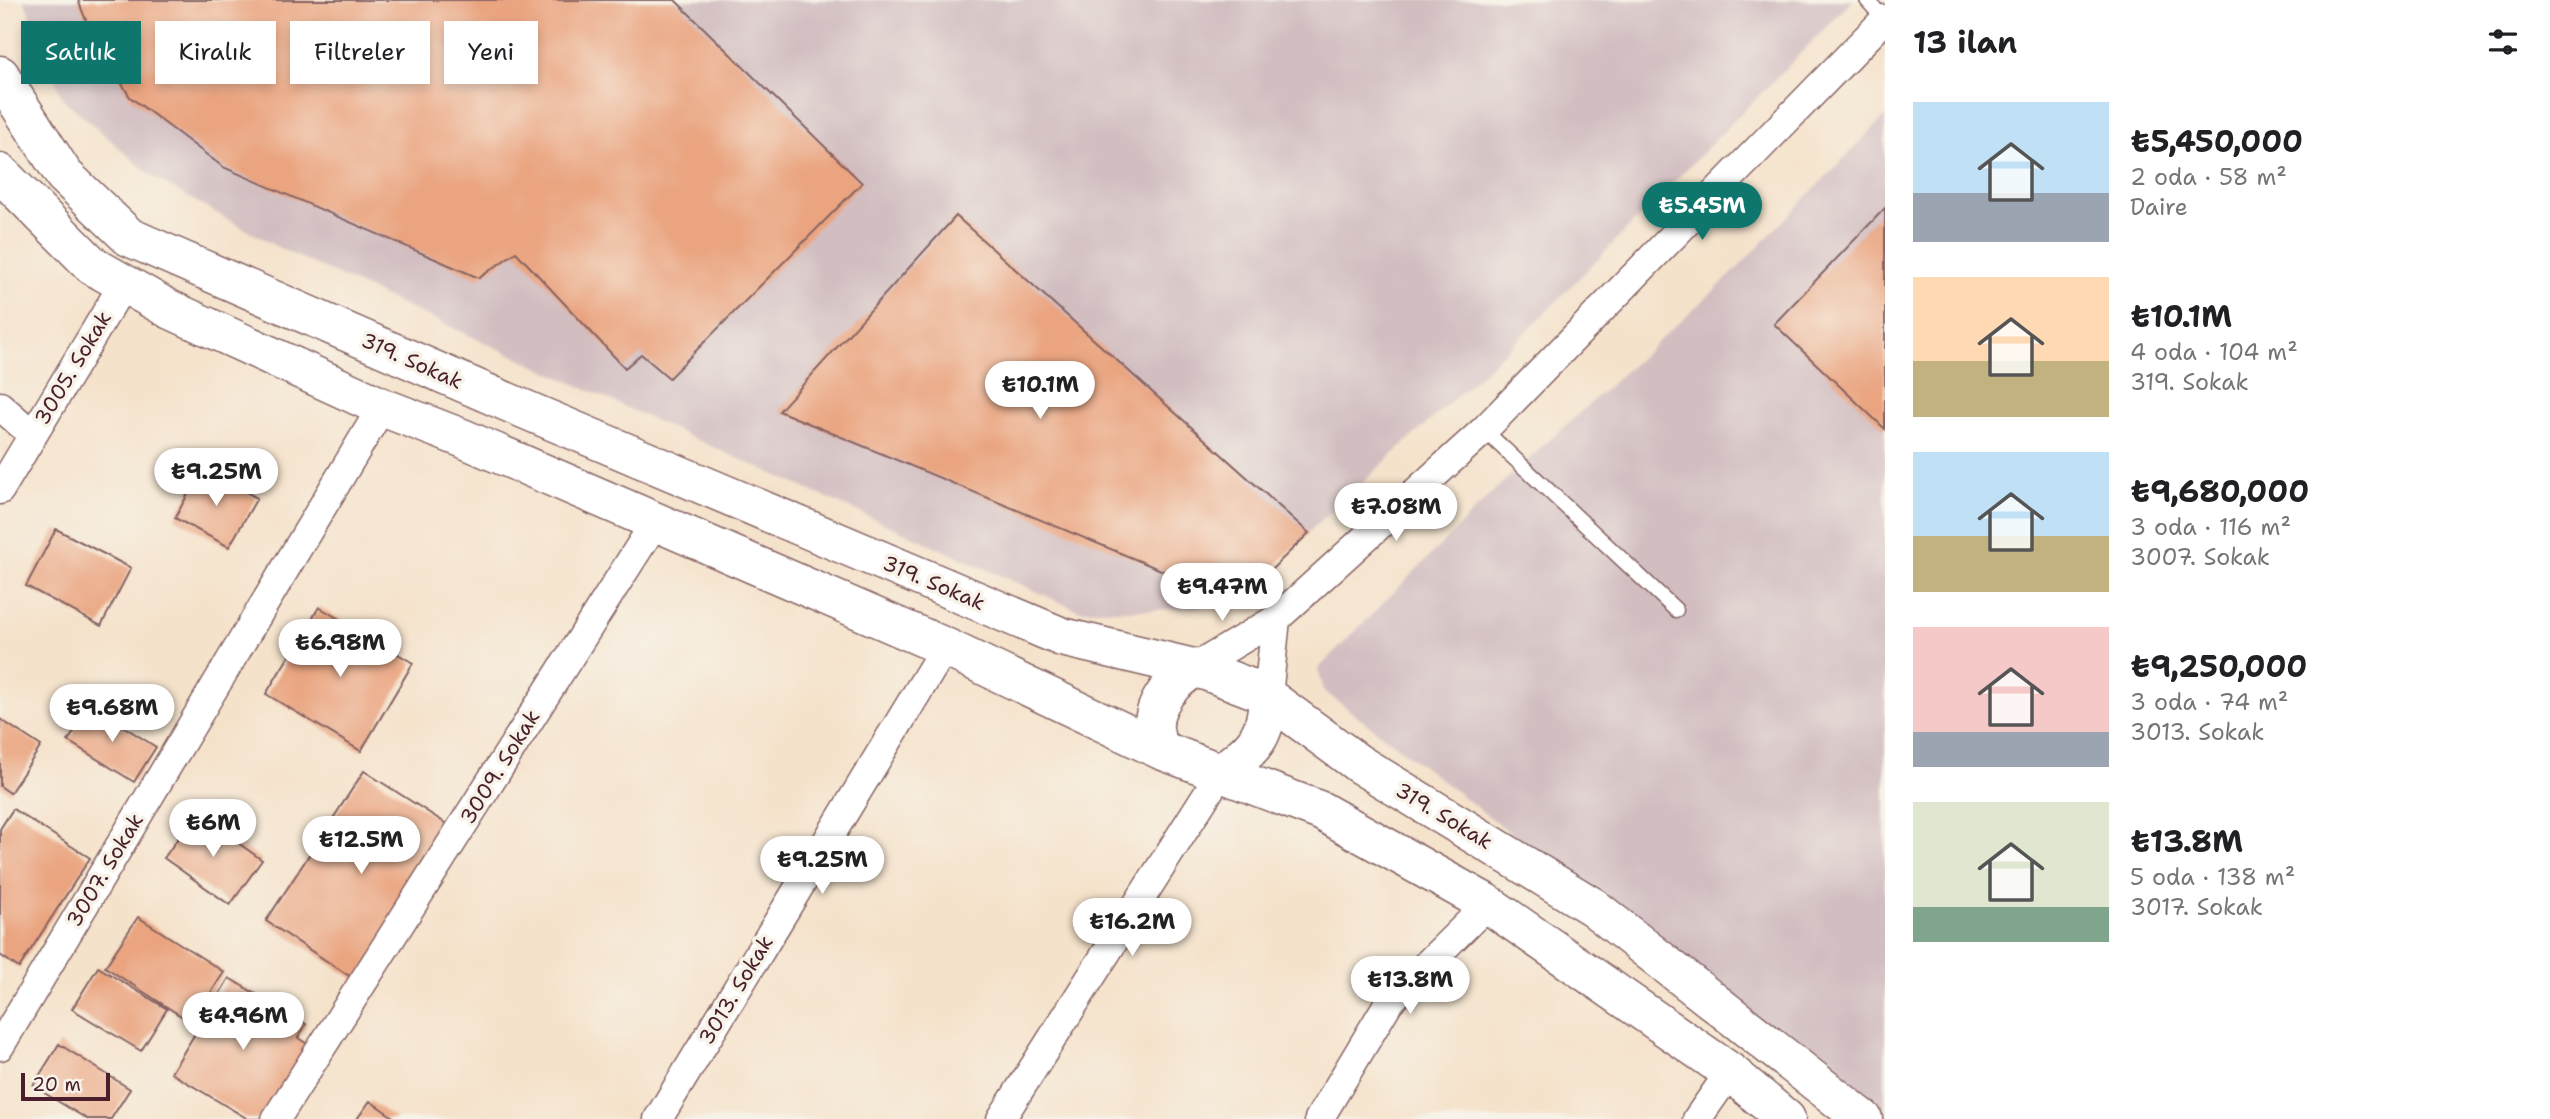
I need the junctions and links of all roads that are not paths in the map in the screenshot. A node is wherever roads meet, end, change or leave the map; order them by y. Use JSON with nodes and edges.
{"nodes":[{"id":1,"x":1867,"y":0,"type":"edge"},
{"id":2,"x":1885,"y":19,"type":"edge"},
{"id":3,"x":0,"y":75,"type":"edge"},
{"id":4,"x":0,"y":173,"type":"edge"},
{"id":5,"x":124,"y":283,"type":"junction"},
{"id":6,"x":0,"y":406,"type":"edge"},
{"id":7,"x":382,"y":407,"type":"junction"},
{"id":8,"x":1484,"y":430,"type":"junction"},
{"id":9,"x":33,"y":435,"type":"junction"},
{"id":10,"x":0,"y":490,"type":"edge"},
{"id":11,"x":656,"y":522,"type":"junction"},
{"id":12,"x":1676,"y":610,"type":"dead end"},
{"id":13,"x":1276,"y":619,"type":"junction"},
{"id":14,"x":945,"y":647,"type":"junction"},
{"id":15,"x":1194,"y":668,"type":"junction"},
{"id":16,"x":1268,"y":696,"type":"junction"},
{"id":17,"x":1161,"y":750,"type":"junction"},
{"id":18,"x":1221,"y":772,"type":"junction"},
{"id":19,"x":1488,"y":904,"type":"junction"},
{"id":20,"x":0,"y":1046,"type":"edge"},
{"id":21,"x":1730,"y":1072,"type":"junction"},
{"id":22,"x":276,"y":1119,"type":"edge"},
{"id":23,"x":657,"y":1119,"type":"edge"},
{"id":24,"x":1001,"y":1119,"type":"edge"},
{"id":25,"x":1319,"y":1119,"type":"edge"},
{"id":26,"x":1696,"y":1119,"type":"edge"},
{"id":27,"x":1786,"y":1119,"type":"edge"},
{"id":28,"x":1863,"y":1119,"type":"edge"}],
"edges":[{"from":1,"to":2,"type":"lane"},
{"from":2,"to":8,"type":"street"},
{"from":3,"to":15,"type":"main road","name":"319. Sokak"},
{"from":4,"to":5,"type":"main road"},
{"from":5,"to":7,"type":"main road"},
{"from":5,"to":9,"type":"street","name":"3005. Sokak"},
{"from":6,"to":9,"type":"street"},
{"from":7,"to":11,"type":"main road"},
{"from":7,"to":20,"type":"street","name":"3007. Sokak"},
{"from":8,"to":12,"type":"lane"},
{"from":8,"to":13,"type":"street"},
{"from":9,"to":10,"type":"street","name":"3005. Sokak"},
{"from":11,"to":14,"type":"main road"},
{"from":11,"to":22,"type":"street","name":"3009. Sokak"},
{"from":13,"to":15,"type":"street"},
{"from":13,"to":16,"type":"street"},
{"from":14,"to":17,"type":"main road"},
{"from":14,"to":23,"type":"street","name":"3013. Sokak"},
{"from":15,"to":16,"type":"main road","name":"319. Sokak"},
{"from":15,"to":17,"type":"main road"},
{"from":16,"to":18,"type":"main road"},
{"from":16,"to":28,"type":"main road","name":"319. Sokak"},
{"from":17,"to":18,"type":"main road"},
{"from":18,"to":19,"type":"main road"},
{"from":18,"to":24,"type":"street"},
{"from":19,"to":21,"type":"main road"},
{"from":19,"to":25,"type":"street"},
{"from":21,"to":26,"type":"street"},
{"from":21,"to":27,"type":"main road"}]}
